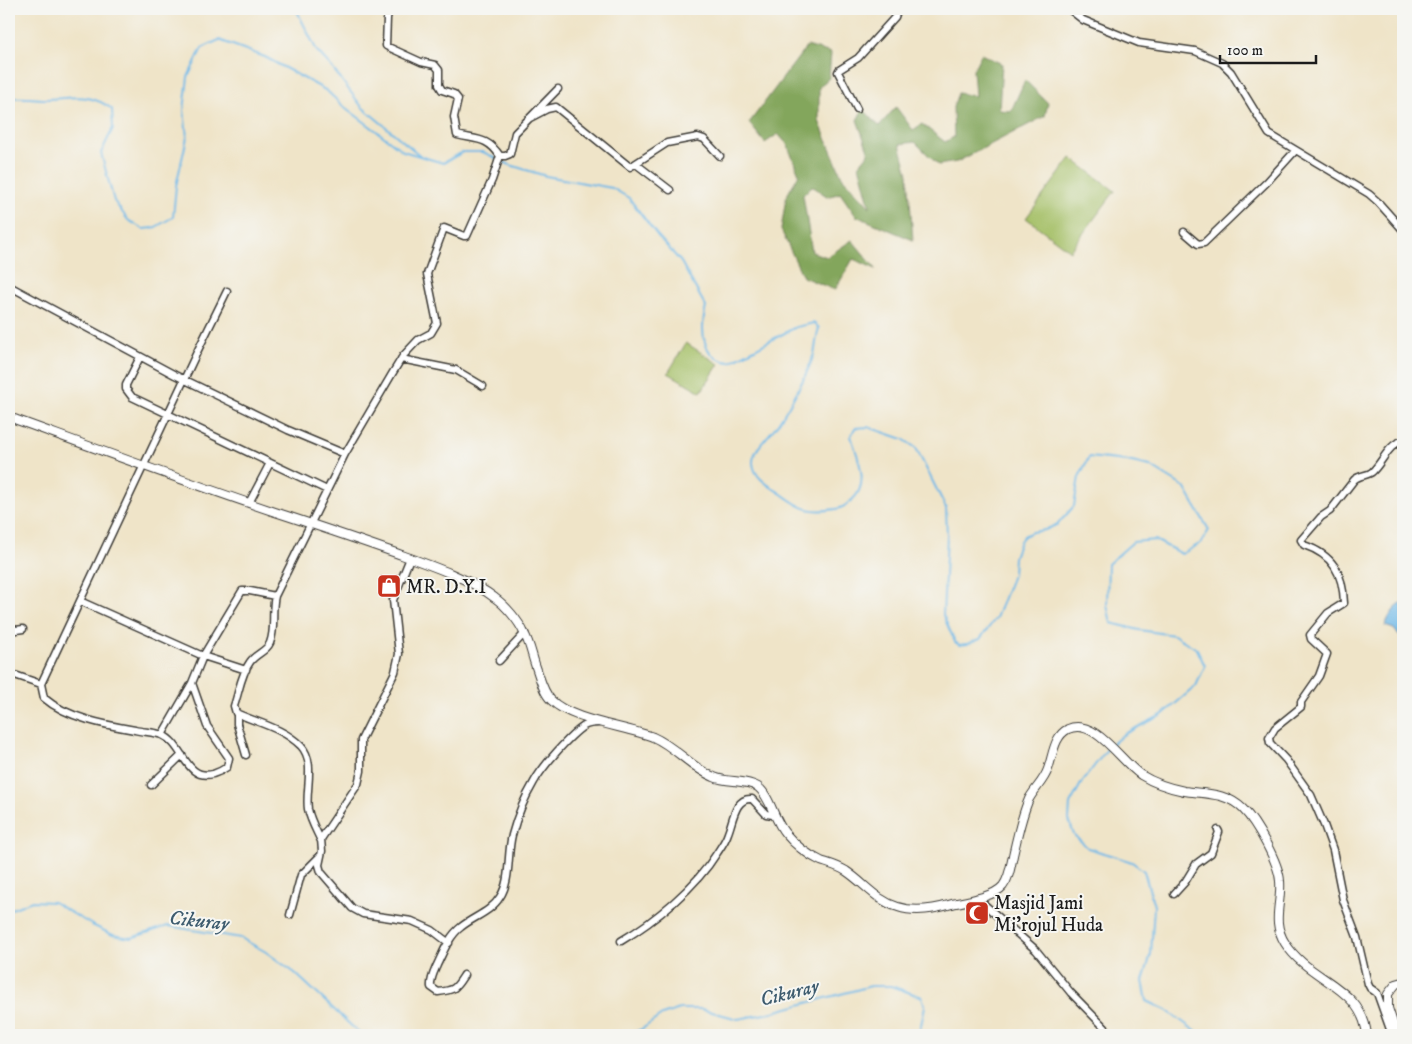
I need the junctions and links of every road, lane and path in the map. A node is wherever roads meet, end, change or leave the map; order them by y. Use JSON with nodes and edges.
{"nodes":[{"id":1,"x":389,"y":9,"type":"edge"},
{"id":2,"x":894,"y":9,"type":"edge"},
{"id":3,"x":1069,"y":9,"type":"edge"},
{"id":4,"x":558,"y":89,"type":"dead end"},
{"id":5,"x":857,"y":109,"type":"dead end"},
{"id":6,"x":528,"y":119,"type":"junction"},
{"id":7,"x":1295,"y":150,"type":"junction"},
{"id":8,"x":720,"y":156,"type":"dead end"},
{"id":9,"x":499,"y":157,"type":"junction"},
{"id":10,"x":636,"y":164,"type":"junction"},
{"id":11,"x":670,"y":190,"type":"dead end"},
{"id":12,"x":1403,"y":230,"type":"edge"},
{"id":13,"x":1184,"y":232,"type":"dead end"},
{"id":14,"x":9,"y":286,"type":"edge"},
{"id":15,"x":227,"y":291,"type":"dead end"},
{"id":16,"x":140,"y":357,"type":"junction"},
{"id":17,"x":401,"y":359,"type":"junction"},
{"id":18,"x":184,"y":379,"type":"junction"},
{"id":19,"x":483,"y":386,"type":"dead end"},
{"id":20,"x":169,"y":413,"type":"junction"},
{"id":21,"x":9,"y":417,"type":"edge"},
{"id":22,"x":1403,"y":441,"type":"edge"},
{"id":23,"x":345,"y":454,"type":"junction"},
{"id":24,"x":270,"y":463,"type":"junction"},
{"id":25,"x":144,"y":466,"type":"junction"},
{"id":26,"x":327,"y":490,"type":"junction"},
{"id":27,"x":249,"y":503,"type":"junction"},
{"id":28,"x":311,"y":524,"type":"junction"},
{"id":29,"x":410,"y":558,"type":"junction"},
{"id":30,"x":275,"y":596,"type":"junction"},
{"id":31,"x":80,"y":601,"type":"junction"},
{"id":32,"x":9,"y":627,"type":"edge"},
{"id":33,"x":23,"y":629,"type":"dead end"},
{"id":34,"x":525,"y":633,"type":"junction"},
{"id":35,"x":203,"y":656,"type":"junction"},
{"id":36,"x":499,"y":661,"type":"dead end"},
{"id":37,"x":246,"y":670,"type":"junction"},
{"id":38,"x":9,"y":673,"type":"edge"},
{"id":39,"x":192,"y":683,"type":"junction"},
{"id":40,"x":42,"y":684,"type":"junction"},
{"id":41,"x":237,"y":713,"type":"junction"},
{"id":42,"x":603,"y":722,"type":"junction"},
{"id":43,"x":162,"y":735,"type":"junction"},
{"id":44,"x":182,"y":755,"type":"junction"},
{"id":45,"x":246,"y":755,"type":"dead end"},
{"id":46,"x":151,"y":785,"type":"dead end"},
{"id":47,"x":773,"y":815,"type":"junction"},
{"id":48,"x":1218,"y":830,"type":"dead end"},
{"id":49,"x":321,"y":842,"type":"junction"},
{"id":50,"x":322,"y":854,"type":"junction"},
{"id":51,"x":1174,"y":894,"type":"dead end"},
{"id":52,"x":977,"y":898,"type":"junction"},
{"id":53,"x":290,"y":915,"type":"dead end"},
{"id":54,"x":621,"y":941,"type":"dead end"},
{"id":55,"x":448,"y":943,"type":"junction"},
{"id":56,"x":464,"y":974,"type":"dead end"},
{"id":57,"x":1403,"y":982,"type":"edge"},
{"id":58,"x":1112,"y":1035,"type":"edge"},
{"id":59,"x":1367,"y":1035,"type":"edge"},
{"id":60,"x":1392,"y":1035,"type":"edge"},
{"id":61,"x":1397,"y":1035,"type":"edge"}],
"edges":[{"from":1,"to":9,"type":"street"},
{"from":2,"to":5,"type":"street"},
{"from":3,"to":7,"type":"street"},
{"from":4,"to":6,"type":"street"},
{"from":6,"to":9,"type":"street"},
{"from":6,"to":10,"type":"street"},
{"from":7,"to":12,"type":"street"},
{"from":7,"to":13,"type":"street"},
{"from":8,"to":10,"type":"street"},
{"from":9,"to":17,"type":"street"},
{"from":10,"to":11,"type":"street"},
{"from":14,"to":16,"type":"street"},
{"from":15,"to":18,"type":"street"},
{"from":16,"to":18,"type":"street"},
{"from":16,"to":20,"type":"street"},
{"from":17,"to":19,"type":"street"},
{"from":17,"to":23,"type":"street"},
{"from":18,"to":20,"type":"street"},
{"from":18,"to":23,"type":"street"},
{"from":20,"to":24,"type":"street"},
{"from":20,"to":25,"type":"street"},
{"from":21,"to":25,"type":"main road"},
{"from":22,"to":60,"type":"street"},
{"from":23,"to":26,"type":"street"},
{"from":24,"to":26,"type":"street"},
{"from":24,"to":27,"type":"street"},
{"from":25,"to":27,"type":"main road"},
{"from":25,"to":31,"type":"street"},
{"from":26,"to":28,"type":"street"},
{"from":27,"to":28,"type":"main road"},
{"from":28,"to":29,"type":"main road"},
{"from":28,"to":30,"type":"street"},
{"from":29,"to":34,"type":"main road"},
{"from":29,"to":49,"type":"street"},
{"from":30,"to":35,"type":"street"},
{"from":30,"to":37,"type":"street"},
{"from":31,"to":35,"type":"street"},
{"from":31,"to":40,"type":"street"},
{"from":32,"to":33,"type":"street"},
{"from":34,"to":36,"type":"street"},
{"from":34,"to":42,"type":"main road"},
{"from":35,"to":37,"type":"street"},
{"from":35,"to":39,"type":"street"},
{"from":37,"to":41,"type":"street"},
{"from":38,"to":40,"type":"street"},
{"from":39,"to":43,"type":"street"},
{"from":39,"to":44,"type":"street"},
{"from":40,"to":43,"type":"street"},
{"from":41,"to":45,"type":"street"},
{"from":41,"to":49,"type":"street"},
{"from":42,"to":47,"type":"main road"},
{"from":42,"to":55,"type":"street"},
{"from":43,"to":44,"type":"street"},
{"from":44,"to":46,"type":"street"},
{"from":47,"to":52,"type":"main road"},
{"from":47,"to":54,"type":"street"},
{"from":48,"to":51,"type":"street"},
{"from":49,"to":50,"type":"street"},
{"from":50,"to":53,"type":"street"},
{"from":50,"to":55,"type":"street"},
{"from":52,"to":58,"type":"street"},
{"from":52,"to":59,"type":"main road"},
{"from":55,"to":56,"type":"street"},
{"from":57,"to":61,"type":"main road"}]}
